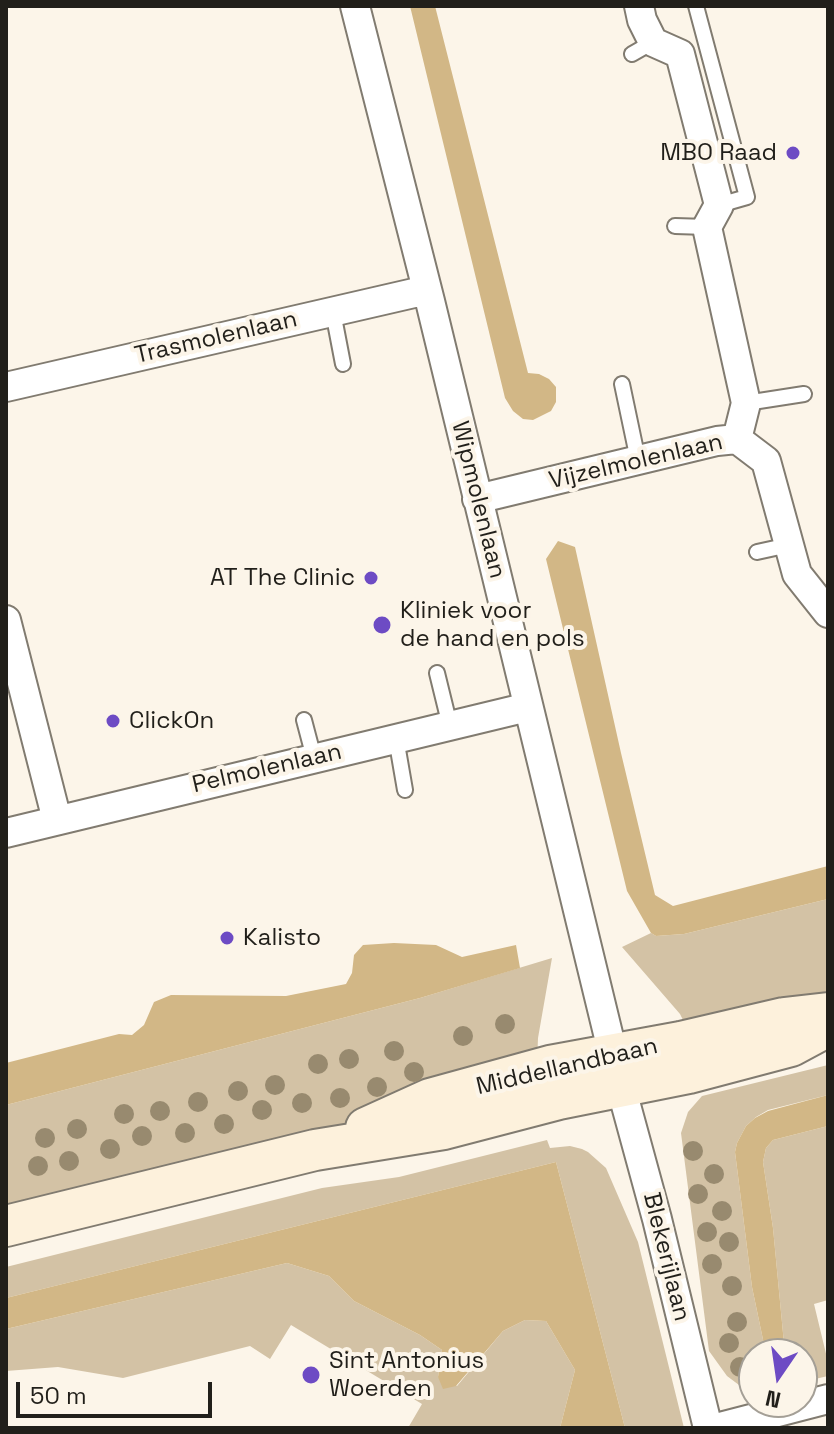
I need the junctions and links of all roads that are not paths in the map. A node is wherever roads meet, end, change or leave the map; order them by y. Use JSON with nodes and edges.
{"nodes":[{"id":1,"x":355,"y":6,"type":"edge"},
{"id":2,"x":639,"y":6,"type":"edge"},
{"id":3,"x":696,"y":6,"type":"edge"},
{"id":4,"x":693,"y":50,"type":"junction"},
{"id":5,"x":713,"y":216,"type":"junction"},
{"id":6,"x":675,"y":226,"type":"dead end"},
{"id":7,"x":427,"y":290,"type":"junction"},
{"id":8,"x":333,"y":312,"type":"junction"},
{"id":9,"x":343,"y":364,"type":"dead end"},
{"id":10,"x":622,"y":384,"type":"dead end"},
{"id":11,"x":6,"y":387,"type":"edge"},
{"id":12,"x":804,"y":394,"type":"dead end"},
{"id":13,"x":746,"y":403,"type":"junction"},
{"id":14,"x":737,"y":439,"type":"junction"},
{"id":15,"x":638,"y":460,"type":"junction"},
{"id":16,"x":477,"y":499,"type":"junction"},
{"id":17,"x":789,"y":545,"type":"junction"},
{"id":18,"x":757,"y":552,"type":"dead end"},
{"id":19,"x":828,"y":613,"type":"edge"},
{"id":20,"x":6,"y":620,"type":"edge"},
{"id":21,"x":10,"y":651,"type":"edge"},
{"id":22,"x":437,"y":673,"type":"dead end"},
{"id":23,"x":528,"y":707,"type":"junction"},
{"id":24,"x":304,"y":720,"type":"dead end"},
{"id":25,"x":450,"y":726,"type":"junction"},
{"id":26,"x":396,"y":738,"type":"junction"},
{"id":27,"x":314,"y":758,"type":"junction"},
{"id":28,"x":405,"y":790,"type":"dead end"},
{"id":29,"x":57,"y":820,"type":"junction"},
{"id":30,"x":6,"y":833,"type":"edge"},
{"id":31,"x":828,"y":1013,"type":"edge"},
{"id":32,"x":828,"y":1026,"type":"edge"},
{"id":33,"x":617,"y":1071,"type":"junction"},
{"id":34,"x":6,"y":1226,"type":"edge"},
{"id":35,"x":828,"y":1399,"type":"edge"},
{"id":36,"x":708,"y":1428,"type":"edge"},
{"id":37,"x":716,"y":1428,"type":"edge"}],
"edges":[{"from":1,"to":7,"type":"street","name":"Wipmolenlaan"},
{"from":2,"to":4,"type":"street"},
{"from":3,"to":4,"type":"lane"},
{"from":4,"to":5,"type":"street"},
{"from":5,"to":6,"type":"lane"},
{"from":5,"to":13,"type":"street"},
{"from":7,"to":8,"type":"street","name":"Trasmolenlaan"},
{"from":7,"to":16,"type":"street","name":"Wipmolenlaan"},
{"from":8,"to":9,"type":"lane"},
{"from":8,"to":11,"type":"street","name":"Trasmolenlaan"},
{"from":10,"to":15,"type":"lane"},
{"from":12,"to":13,"type":"lane"},
{"from":13,"to":14,"type":"street"},
{"from":14,"to":15,"type":"street","name":"Vijzelmolenlaan"},
{"from":14,"to":17,"type":"street","name":"Vijzelmolenlaan"},
{"from":15,"to":16,"type":"street","name":"Vijzelmolenlaan"},
{"from":16,"to":23,"type":"street","name":"Wipmolenlaan"},
{"from":17,"to":18,"type":"lane"},
{"from":17,"to":19,"type":"street","name":"Vijzelmolenlaan"},
{"from":20,"to":21,"type":"street"},
{"from":21,"to":29,"type":"street"},
{"from":22,"to":25,"type":"lane"},
{"from":23,"to":25,"type":"street","name":"Pelmolenlaan"},
{"from":23,"to":33,"type":"street","name":"Wipmolenlaan"},
{"from":24,"to":27,"type":"lane"},
{"from":25,"to":26,"type":"street","name":"Pelmolenlaan"},
{"from":26,"to":27,"type":"street","name":"Pelmolenlaan"},
{"from":26,"to":28,"type":"lane"},
{"from":27,"to":29,"type":"street","name":"Pelmolenlaan"},
{"from":29,"to":30,"type":"street","name":"Pelmolenlaan"},
{"from":31,"to":33,"type":"main road","name":"Middellandbaan"},
{"from":32,"to":33,"type":"main road","name":"Middellandbaan"},
{"from":33,"to":34,"type":"main road","name":"Middellandbaan"},
{"from":33,"to":36,"type":"street","name":"Blekerijlaan"},
{"from":35,"to":37,"type":"street"}]}
